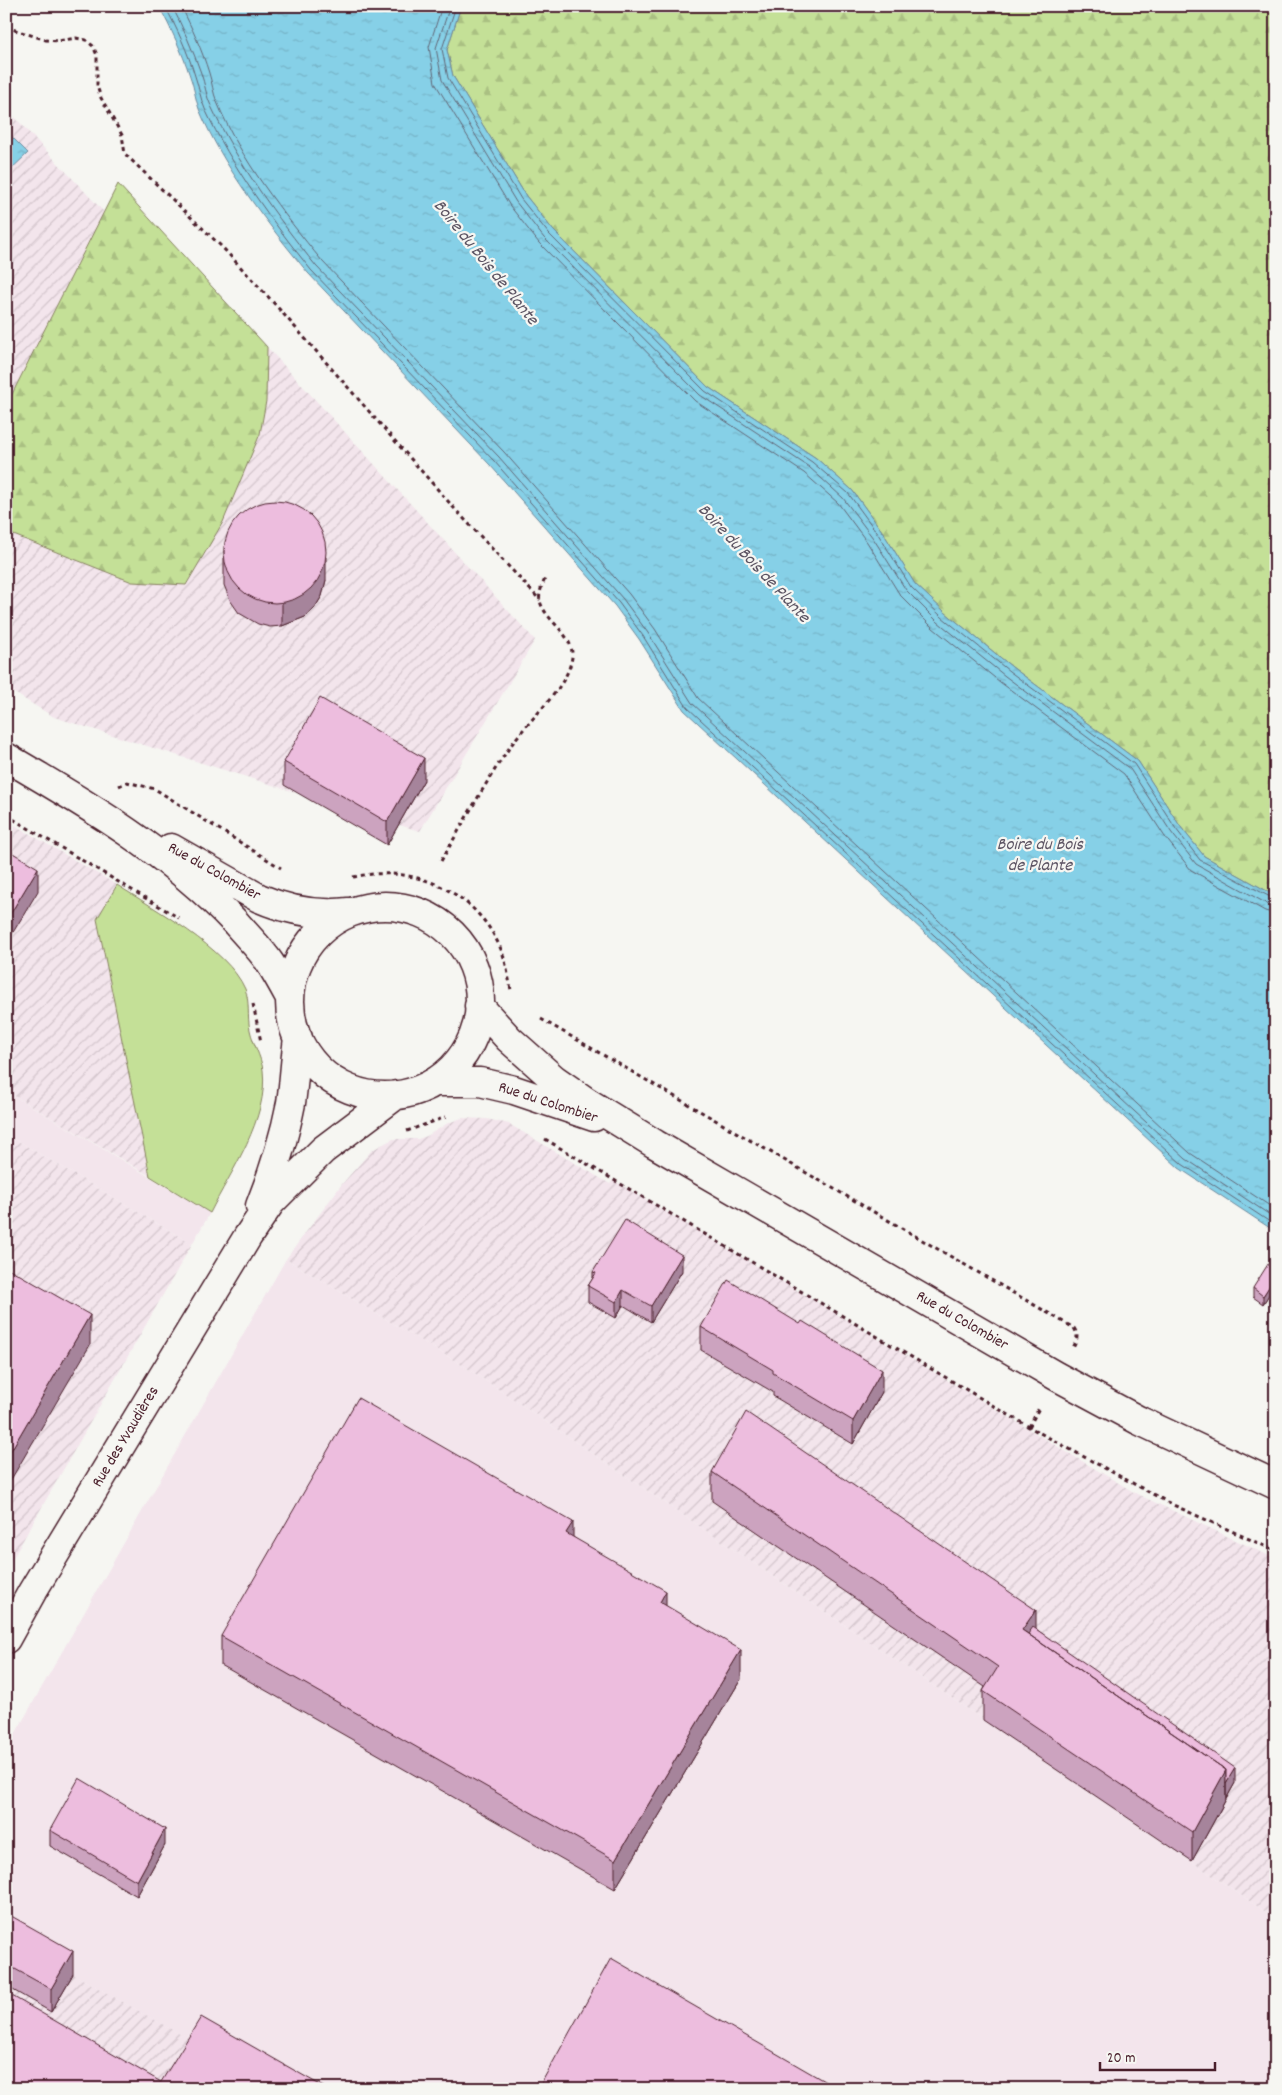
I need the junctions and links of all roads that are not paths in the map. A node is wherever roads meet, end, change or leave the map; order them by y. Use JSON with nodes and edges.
{"nodes":[{"id":1,"x":6,"y":756,"type":"edge"},
{"id":2,"x":85,"y":804,"type":"junction"},
{"id":3,"x":350,"y":912,"type":"junction"},
{"id":4,"x":289,"y":996,"type":"junction"},
{"id":5,"x":479,"y":1006,"type":"junction"},
{"id":6,"x":298,"y":1038,"type":"junction"},
{"id":7,"x":436,"y":1082,"type":"junction"},
{"id":8,"x":396,"y":1095,"type":"junction"},
{"id":9,"x":655,"y":1144,"type":"junction"},
{"id":10,"x":248,"y":1236,"type":"junction"},
{"id":11,"x":1276,"y":1485,"type":"edge"},
{"id":12,"x":6,"y":1639,"type":"edge"}],
"edges":[{"from":1,"to":2,"type":"main road","name":"Rue du Colombier"},
{"from":2,"to":3,"type":"main road","name":"Rue du Colombier"},
{"from":2,"to":4,"type":"main road","name":"Rue du Colombier"},
{"from":3,"to":4,"type":"main road"},
{"from":3,"to":5,"type":"main road"},
{"from":4,"to":6,"type":"main road"},
{"from":5,"to":7,"type":"main road"},
{"from":5,"to":9,"type":"main road","name":"Rue du Colombier"},
{"from":6,"to":8,"type":"main road"},
{"from":6,"to":10,"type":"main road","name":"Rue des Yvaudières"},
{"from":7,"to":8,"type":"main road"},
{"from":7,"to":9,"type":"main road","name":"Rue du Colombier"},
{"from":8,"to":10,"type":"main road","name":"Rue des Yvaudières"},
{"from":9,"to":11,"type":"main road","name":"Rue du Colombier"},
{"from":10,"to":12,"type":"main road","name":"Rue des Yvaudières"}]}
